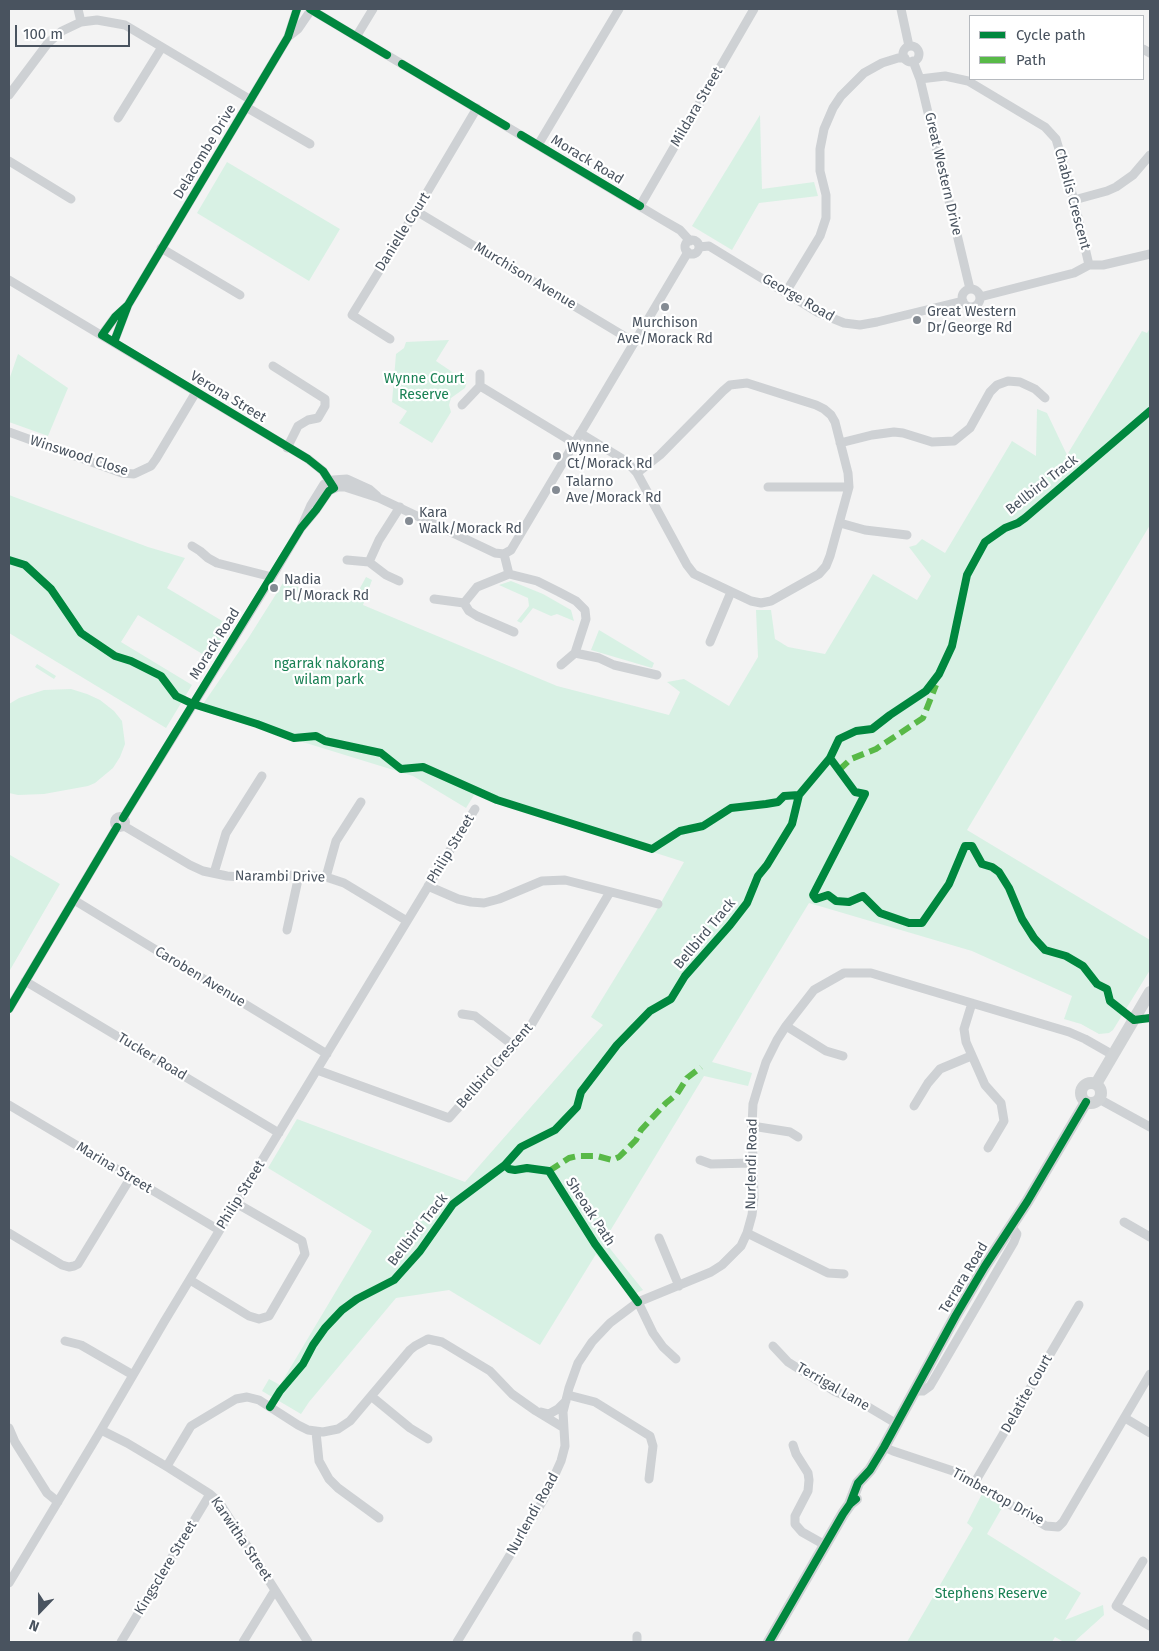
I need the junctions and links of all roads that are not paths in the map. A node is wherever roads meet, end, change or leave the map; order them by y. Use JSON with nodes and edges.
{"nodes":[{"id":1,"x":78,"y":9,"type":"edge"},
{"id":2,"x":297,"y":9,"type":"edge"},
{"id":3,"x":310,"y":9,"type":"edge"},
{"id":4,"x":373,"y":9,"type":"edge"},
{"id":5,"x":619,"y":9,"type":"edge"},
{"id":6,"x":754,"y":9,"type":"edge"},
{"id":7,"x":901,"y":9,"type":"edge"},
{"id":8,"x":81,"y":22,"type":"junction"},
{"id":9,"x":288,"y":37,"type":"junction"},
{"id":10,"x":356,"y":37,"type":"junction"},
{"id":11,"x":162,"y":47,"type":"junction"},
{"id":12,"x":909,"y":59,"type":"junction"},
{"id":13,"x":920,"y":79,"type":"junction"},
{"id":14,"x":9,"y":95,"type":"edge"},
{"id":15,"x":248,"y":103,"type":"junction"},
{"id":16,"x":477,"y":108,"type":"junction"},
{"id":17,"x":118,"y":118,"type":"dead end"},
{"id":18,"x":310,"y":144,"type":"dead end"},
{"id":19,"x":538,"y":145,"type":"junction"},
{"id":20,"x":1150,"y":155,"type":"edge"},
{"id":21,"x":9,"y":161,"type":"edge"},
{"id":22,"x":71,"y":199,"type":"dead end"},
{"id":23,"x":1074,"y":200,"type":"junction"},
{"id":24,"x":640,"y":206,"type":"junction"},
{"id":25,"x":416,"y":211,"type":"junction"},
{"id":26,"x":690,"y":240,"type":"junction"},
{"id":27,"x":699,"y":246,"type":"junction"},
{"id":28,"x":161,"y":248,"type":"junction"},
{"id":29,"x":688,"y":252,"type":"junction"},
{"id":30,"x":1150,"y":254,"type":"edge"},
{"id":31,"x":1089,"y":265,"type":"junction"},
{"id":32,"x":9,"y":280,"type":"edge"},
{"id":33,"x":970,"y":288,"type":"junction"},
{"id":34,"x":786,"y":292,"type":"junction"},
{"id":35,"x":240,"y":295,"type":"dead end"},
{"id":36,"x":980,"y":297,"type":"junction"},
{"id":37,"x":963,"y":302,"type":"junction"},
{"id":38,"x":128,"y":305,"type":"junction"},
{"id":39,"x":102,"y":335,"type":"junction"},
{"id":40,"x":390,"y":339,"type":"dead end"},
{"id":41,"x":114,"y":342,"type":"junction"},
{"id":42,"x":634,"y":342,"type":"junction"},
{"id":43,"x":272,"y":366,"type":"dead end"},
{"id":44,"x":480,"y":374,"type":"dead end"},
{"id":45,"x":480,"y":386,"type":"junction"},
{"id":46,"x":196,"y":392,"type":"junction"},
{"id":47,"x":1045,"y":398,"type":"dead end"},
{"id":48,"x":462,"y":405,"type":"dead end"},
{"id":49,"x":9,"y":432,"type":"edge"},
{"id":50,"x":580,"y":433,"type":"junction"},
{"id":51,"x":574,"y":443,"type":"junction"},
{"id":52,"x":840,"y":443,"type":"junction"},
{"id":53,"x":287,"y":448,"type":"junction"},
{"id":54,"x":637,"y":473,"type":"junction"},
{"id":55,"x":332,"y":484,"type":"junction"},
{"id":56,"x":768,"y":487,"type":"dead end"},
{"id":57,"x":849,"y":487,"type":"junction"},
{"id":58,"x":400,"y":507,"type":"junction"},
{"id":59,"x":840,"y":523,"type":"junction"},
{"id":60,"x":907,"y":535,"type":"dead end"},
{"id":61,"x":192,"y":546,"type":"dead end"},
{"id":62,"x":504,"y":554,"type":"junction"},
{"id":63,"x":347,"y":560,"type":"dead end"},
{"id":64,"x":369,"y":562,"type":"junction"},
{"id":65,"x":510,"y":574,"type":"junction"},
{"id":66,"x":272,"y":577,"type":"junction"},
{"id":67,"x":399,"y":580,"type":"dead end"},
{"id":68,"x":732,"y":592,"type":"junction"},
{"id":69,"x":434,"y":599,"type":"dead end"},
{"id":70,"x":464,"y":603,"type":"junction"},
{"id":71,"x":514,"y":632,"type":"dead end"},
{"id":72,"x":710,"y":642,"type":"dead end"},
{"id":73,"x":575,"y":653,"type":"junction"},
{"id":74,"x":562,"y":665,"type":"dead end"},
{"id":75,"x":658,"y":675,"type":"dead end"},
{"id":76,"x":262,"y":776,"type":"dead end"},
{"id":77,"x":361,"y":802,"type":"dead end"},
{"id":78,"x":475,"y":809,"type":"dead end"},
{"id":79,"x":121,"y":824,"type":"junction"},
{"id":80,"x":214,"y":873,"type":"junction"},
{"id":81,"x":299,"y":875,"type":"junction"},
{"id":82,"x":326,"y":877,"type":"junction"},
{"id":83,"x":428,"y":886,"type":"junction"},
{"id":84,"x":610,"y":892,"type":"junction"},
{"id":85,"x":74,"y":900,"type":"junction"},
{"id":86,"x":658,"y":904,"type":"dead end"},
{"id":87,"x":407,"y":921,"type":"junction"},
{"id":88,"x":287,"y":930,"type":"dead end"},
{"id":89,"x":26,"y":981,"type":"junction"},
{"id":90,"x":1150,"y":992,"type":"edge"},
{"id":91,"x":972,"y":1003,"type":"junction"},
{"id":92,"x":9,"y":1009,"type":"edge"},
{"id":93,"x":462,"y":1014,"type":"dead end"},
{"id":94,"x":786,"y":1026,"type":"junction"},
{"id":95,"x":514,"y":1046,"type":"junction"},
{"id":96,"x":327,"y":1054,"type":"junction"},
{"id":97,"x":1113,"y":1055,"type":"junction"},
{"id":98,"x":843,"y":1056,"type":"dead end"},
{"id":99,"x":971,"y":1056,"type":"junction"},
{"id":100,"x":317,"y":1070,"type":"junction"},
{"id":101,"x":1096,"y":1084,"type":"junction"},
{"id":102,"x":1099,"y":1099,"type":"junction"},
{"id":103,"x":1086,"y":1102,"type":"junction"},
{"id":104,"x":9,"y":1105,"type":"edge"},
{"id":105,"x":914,"y":1106,"type":"dead end"},
{"id":106,"x":752,"y":1126,"type":"junction"},
{"id":107,"x":1150,"y":1127,"type":"edge"},
{"id":108,"x":278,"y":1133,"type":"junction"},
{"id":109,"x":798,"y":1137,"type":"dead end"},
{"id":110,"x":988,"y":1148,"type":"dead end"},
{"id":111,"x":700,"y":1160,"type":"dead end"},
{"id":112,"x":752,"y":1164,"type":"junction"},
{"id":113,"x":130,"y":1177,"type":"junction"},
{"id":114,"x":236,"y":1202,"type":"junction"},
{"id":115,"x":1124,"y":1222,"type":"dead end"},
{"id":116,"x":219,"y":1230,"type":"junction"},
{"id":117,"x":9,"y":1233,"type":"edge"},
{"id":118,"x":747,"y":1233,"type":"junction"},
{"id":119,"x":1150,"y":1237,"type":"edge"},
{"id":120,"x":659,"y":1238,"type":"dead end"},
{"id":121,"x":844,"y":1274,"type":"dead end"},
{"id":122,"x":190,"y":1280,"type":"junction"},
{"id":123,"x":679,"y":1286,"type":"junction"},
{"id":124,"x":638,"y":1302,"type":"junction"},
{"id":125,"x":1079,"y":1305,"type":"dead end"},
{"id":126,"x":65,"y":1341,"type":"dead end"},
{"id":127,"x":774,"y":1346,"type":"dead end"},
{"id":128,"x":676,"y":1359,"type":"dead end"},
{"id":129,"x":1150,"y":1374,"type":"edge"},
{"id":130,"x":133,"y":1375,"type":"junction"},
{"id":131,"x":371,"y":1396,"type":"junction"},
{"id":132,"x":567,"y":1397,"type":"junction"},
{"id":133,"x":536,"y":1411,"type":"junction"},
{"id":134,"x":1125,"y":1418,"type":"junction"},
{"id":135,"x":897,"y":1424,"type":"junction"},
{"id":136,"x":9,"y":1428,"type":"edge"},
{"id":137,"x":102,"y":1428,"type":"junction"},
{"id":138,"x":564,"y":1428,"type":"junction"},
{"id":139,"x":316,"y":1432,"type":"junction"},
{"id":140,"x":1150,"y":1433,"type":"edge"},
{"id":141,"x":428,"y":1439,"type":"dead end"},
{"id":142,"x":793,"y":1445,"type":"dead end"},
{"id":143,"x":884,"y":1447,"type":"junction"},
{"id":144,"x":166,"y":1466,"type":"junction"},
{"id":145,"x":649,"y":1479,"type":"dead end"},
{"id":146,"x":975,"y":1482,"type":"junction"},
{"id":147,"x":210,"y":1494,"type":"junction"},
{"id":148,"x":58,"y":1502,"type":"junction"},
{"id":149,"x":379,"y":1518,"type":"dead end"},
{"id":150,"x":826,"y":1545,"type":"junction"},
{"id":151,"x":1143,"y":1560,"type":"dead end"},
{"id":152,"x":9,"y":1583,"type":"edge"},
{"id":153,"x":275,"y":1590,"type":"junction"},
{"id":154,"x":1150,"y":1626,"type":"edge"},
{"id":155,"x":772,"y":1641,"type":"edge"},
{"id":156,"x":121,"y":1642,"type":"edge"},
{"id":157,"x":242,"y":1642,"type":"edge"},
{"id":158,"x":308,"y":1642,"type":"edge"},
{"id":159,"x":457,"y":1642,"type":"edge"}],
"edges":[{"from":1,"to":8,"type":"street"},
{"from":2,"to":9,"type":"street","name":"Delacombe Drive"},
{"from":3,"to":9,"type":"street","name":"Delacombe Drive"},
{"from":3,"to":10,"type":"street","name":"Morack Road"},
{"from":4,"to":10,"type":"street"},
{"from":5,"to":19,"type":"street"},
{"from":6,"to":24,"type":"street","name":"Mildara Street"},
{"from":7,"to":12,"type":"street"},
{"from":8,"to":11,"type":"street"},
{"from":8,"to":14,"type":"street"},
{"from":9,"to":15,"type":"street","name":"Delacombe Drive"},
{"from":10,"to":16,"type":"street","name":"Morack Road"},
{"from":11,"to":15,"type":"street"},
{"from":11,"to":17,"type":"street"},
{"from":12,"to":13,"type":"street","name":"Great Western Drive"},
{"from":12,"to":34,"type":"street"},
{"from":13,"to":23,"type":"street","name":"Chablis Crescent"},
{"from":13,"to":33,"type":"street","name":"Great Western Drive"},
{"from":15,"to":18,"type":"street"},
{"from":15,"to":28,"type":"street","name":"Delacombe Drive"},
{"from":16,"to":19,"type":"street","name":"Morack Road"},
{"from":16,"to":25,"type":"street","name":"Danielle Court"},
{"from":19,"to":24,"type":"street","name":"Morack Road"},
{"from":20,"to":23,"type":"street"},
{"from":21,"to":22,"type":"street"},
{"from":23,"to":31,"type":"street","name":"Chablis Crescent"},
{"from":24,"to":26,"type":"street","name":"Morack Road"},
{"from":25,"to":40,"type":"street","name":"Danielle Court"},
{"from":25,"to":42,"type":"street","name":"Murchison Avenue"},
{"from":26,"to":27,"type":"street"},
{"from":26,"to":29,"type":"street"},
{"from":27,"to":29,"type":"street"},
{"from":27,"to":34,"type":"street","name":"George Road"},
{"from":28,"to":35,"type":"street"},
{"from":28,"to":38,"type":"street","name":"Delacombe Drive"},
{"from":29,"to":42,"type":"street"},
{"from":30,"to":31,"type":"street"},
{"from":31,"to":36,"type":"street"},
{"from":32,"to":39,"type":"street","name":"Verona Street"},
{"from":33,"to":36,"type":"street"},
{"from":33,"to":37,"type":"street"},
{"from":34,"to":37,"type":"street","name":"George Road"},
{"from":36,"to":37,"type":"street"},
{"from":38,"to":39,"type":"street","name":"Delacombe Drive"},
{"from":38,"to":41,"type":"street","name":"Delacombe Drive"},
{"from":39,"to":41,"type":"street","name":"Verona Street"},
{"from":41,"to":46,"type":"street","name":"Verona Street"},
{"from":42,"to":50,"type":"street"},
{"from":43,"to":53,"type":"street"},
{"from":44,"to":45,"type":"street"},
{"from":45,"to":48,"type":"street"},
{"from":45,"to":51,"type":"street"},
{"from":46,"to":49,"type":"street","name":"Winswood Close"},
{"from":46,"to":53,"type":"street","name":"Verona Street"},
{"from":47,"to":52,"type":"street"},
{"from":50,"to":51,"type":"street"},
{"from":50,"to":54,"type":"street"},
{"from":51,"to":62,"type":"street"},
{"from":52,"to":54,"type":"street"},
{"from":52,"to":57,"type":"street"},
{"from":53,"to":55,"type":"street","name":"Verona Street"},
{"from":54,"to":68,"type":"street"},
{"from":55,"to":58,"type":"street"},
{"from":55,"to":66,"type":"street","name":"Morack Road"},
{"from":56,"to":57,"type":"street"},
{"from":57,"to":59,"type":"street"},
{"from":58,"to":62,"type":"street"},
{"from":58,"to":64,"type":"street"},
{"from":59,"to":60,"type":"street"},
{"from":59,"to":68,"type":"street"},
{"from":61,"to":66,"type":"street"},
{"from":62,"to":65,"type":"street"},
{"from":63,"to":64,"type":"street"},
{"from":64,"to":67,"type":"street"},
{"from":65,"to":70,"type":"street"},
{"from":65,"to":73,"type":"street"},
{"from":66,"to":79,"type":"street","name":"Morack Road"},
{"from":68,"to":72,"type":"street"},
{"from":69,"to":70,"type":"street"},
{"from":70,"to":71,"type":"street"},
{"from":73,"to":74,"type":"street"},
{"from":73,"to":75,"type":"street"},
{"from":76,"to":80,"type":"street"},
{"from":77,"to":82,"type":"street"},
{"from":78,"to":83,"type":"street","name":"Philip Street"},
{"from":79,"to":80,"type":"street","name":"Narambi Drive"},
{"from":79,"to":85,"type":"street","name":"Morack Road"},
{"from":80,"to":81,"type":"street","name":"Narambi Drive"},
{"from":81,"to":82,"type":"street","name":"Narambi Drive"},
{"from":81,"to":88,"type":"street"},
{"from":82,"to":87,"type":"street","name":"Narambi Drive"},
{"from":83,"to":84,"type":"street"},
{"from":83,"to":87,"type":"street","name":"Philip Street"},
{"from":84,"to":86,"type":"street"},
{"from":84,"to":95,"type":"street","name":"Bellbird Crescent"},
{"from":85,"to":89,"type":"street","name":"Morack Road"},
{"from":85,"to":96,"type":"street","name":"Caroben Avenue"},
{"from":87,"to":96,"type":"street","name":"Philip Street"},
{"from":89,"to":92,"type":"street","name":"Morack Road"},
{"from":89,"to":108,"type":"street","name":"Tucker Road"},
{"from":90,"to":97,"type":"main road"},
{"from":91,"to":94,"type":"street","name":"Nurlendi Road"},
{"from":91,"to":97,"type":"street","name":"Nurlendi Road"},
{"from":91,"to":99,"type":"street"},
{"from":93,"to":95,"type":"street"},
{"from":94,"to":98,"type":"street"},
{"from":94,"to":106,"type":"street","name":"Nurlendi Road"},
{"from":95,"to":100,"type":"street","name":"Bellbird Crescent"},
{"from":96,"to":100,"type":"street","name":"Philip Street"},
{"from":97,"to":101,"type":"main road"},
{"from":99,"to":105,"type":"street"},
{"from":99,"to":110,"type":"street"},
{"from":100,"to":108,"type":"street","name":"Philip Street"},
{"from":101,"to":102,"type":"main road"},
{"from":101,"to":103,"type":"main road"},
{"from":102,"to":103,"type":"main road"},
{"from":102,"to":107,"type":"street"},
{"from":103,"to":135,"type":"main road","name":"Terrara Road"},
{"from":104,"to":113,"type":"street","name":"Marina Street"},
{"from":106,"to":109,"type":"street"},
{"from":106,"to":112,"type":"street","name":"Nurlendi Road"},
{"from":108,"to":114,"type":"street","name":"Philip Street"},
{"from":111,"to":112,"type":"street"},
{"from":112,"to":118,"type":"street","name":"Nurlendi Road"},
{"from":113,"to":116,"type":"street","name":"Marina Street"},
{"from":113,"to":117,"type":"street"},
{"from":114,"to":116,"type":"street","name":"Philip Street"},
{"from":114,"to":122,"type":"street"},
{"from":115,"to":119,"type":"street"},
{"from":116,"to":122,"type":"street","name":"Philip Street"},
{"from":118,"to":121,"type":"street"},
{"from":118,"to":123,"type":"street","name":"Nurlendi Road"},
{"from":120,"to":123,"type":"street"},
{"from":122,"to":130,"type":"street","name":"Philip Street"},
{"from":123,"to":124,"type":"street","name":"Nurlendi Road"},
{"from":124,"to":128,"type":"street"},
{"from":124,"to":132,"type":"street","name":"Nurlendi Road"},
{"from":125,"to":146,"type":"street","name":"Delatite Court"},
{"from":126,"to":130,"type":"street"},
{"from":127,"to":135,"type":"street","name":"Terrigal Lane"},
{"from":129,"to":134,"type":"street","name":"Timbertop Drive"},
{"from":130,"to":137,"type":"street","name":"Philip Street"},
{"from":131,"to":133,"type":"street"},
{"from":131,"to":139,"type":"street"},
{"from":131,"to":141,"type":"street"},
{"from":132,"to":133,"type":"street"},
{"from":132,"to":138,"type":"street","name":"Nurlendi Road"},
{"from":132,"to":145,"type":"street"},
{"from":133,"to":138,"type":"street"},
{"from":134,"to":140,"type":"street"},
{"from":134,"to":146,"type":"street","name":"Timbertop Drive"},
{"from":135,"to":143,"type":"main road","name":"Terrara Road"},
{"from":136,"to":148,"type":"street"},
{"from":137,"to":144,"type":"street","name":"Karwitha Street"},
{"from":137,"to":148,"type":"street","name":"Philip Street"},
{"from":138,"to":159,"type":"street","name":"Nurlendi Road"},
{"from":139,"to":144,"type":"street"},
{"from":139,"to":149,"type":"street"},
{"from":142,"to":150,"type":"street"},
{"from":143,"to":146,"type":"street","name":"Timbertop Drive"},
{"from":143,"to":150,"type":"main road","name":"Terrara Road"},
{"from":144,"to":147,"type":"street","name":"Karwitha Street"},
{"from":147,"to":153,"type":"street","name":"Karwitha Street"},
{"from":147,"to":156,"type":"street","name":"Kingsclere Street"},
{"from":148,"to":152,"type":"street","name":"Philip Street"},
{"from":150,"to":155,"type":"main road","name":"Terrara Road"},
{"from":151,"to":154,"type":"street"},
{"from":153,"to":157,"type":"street"},
{"from":153,"to":158,"type":"street","name":"Karwitha Street"}]}
